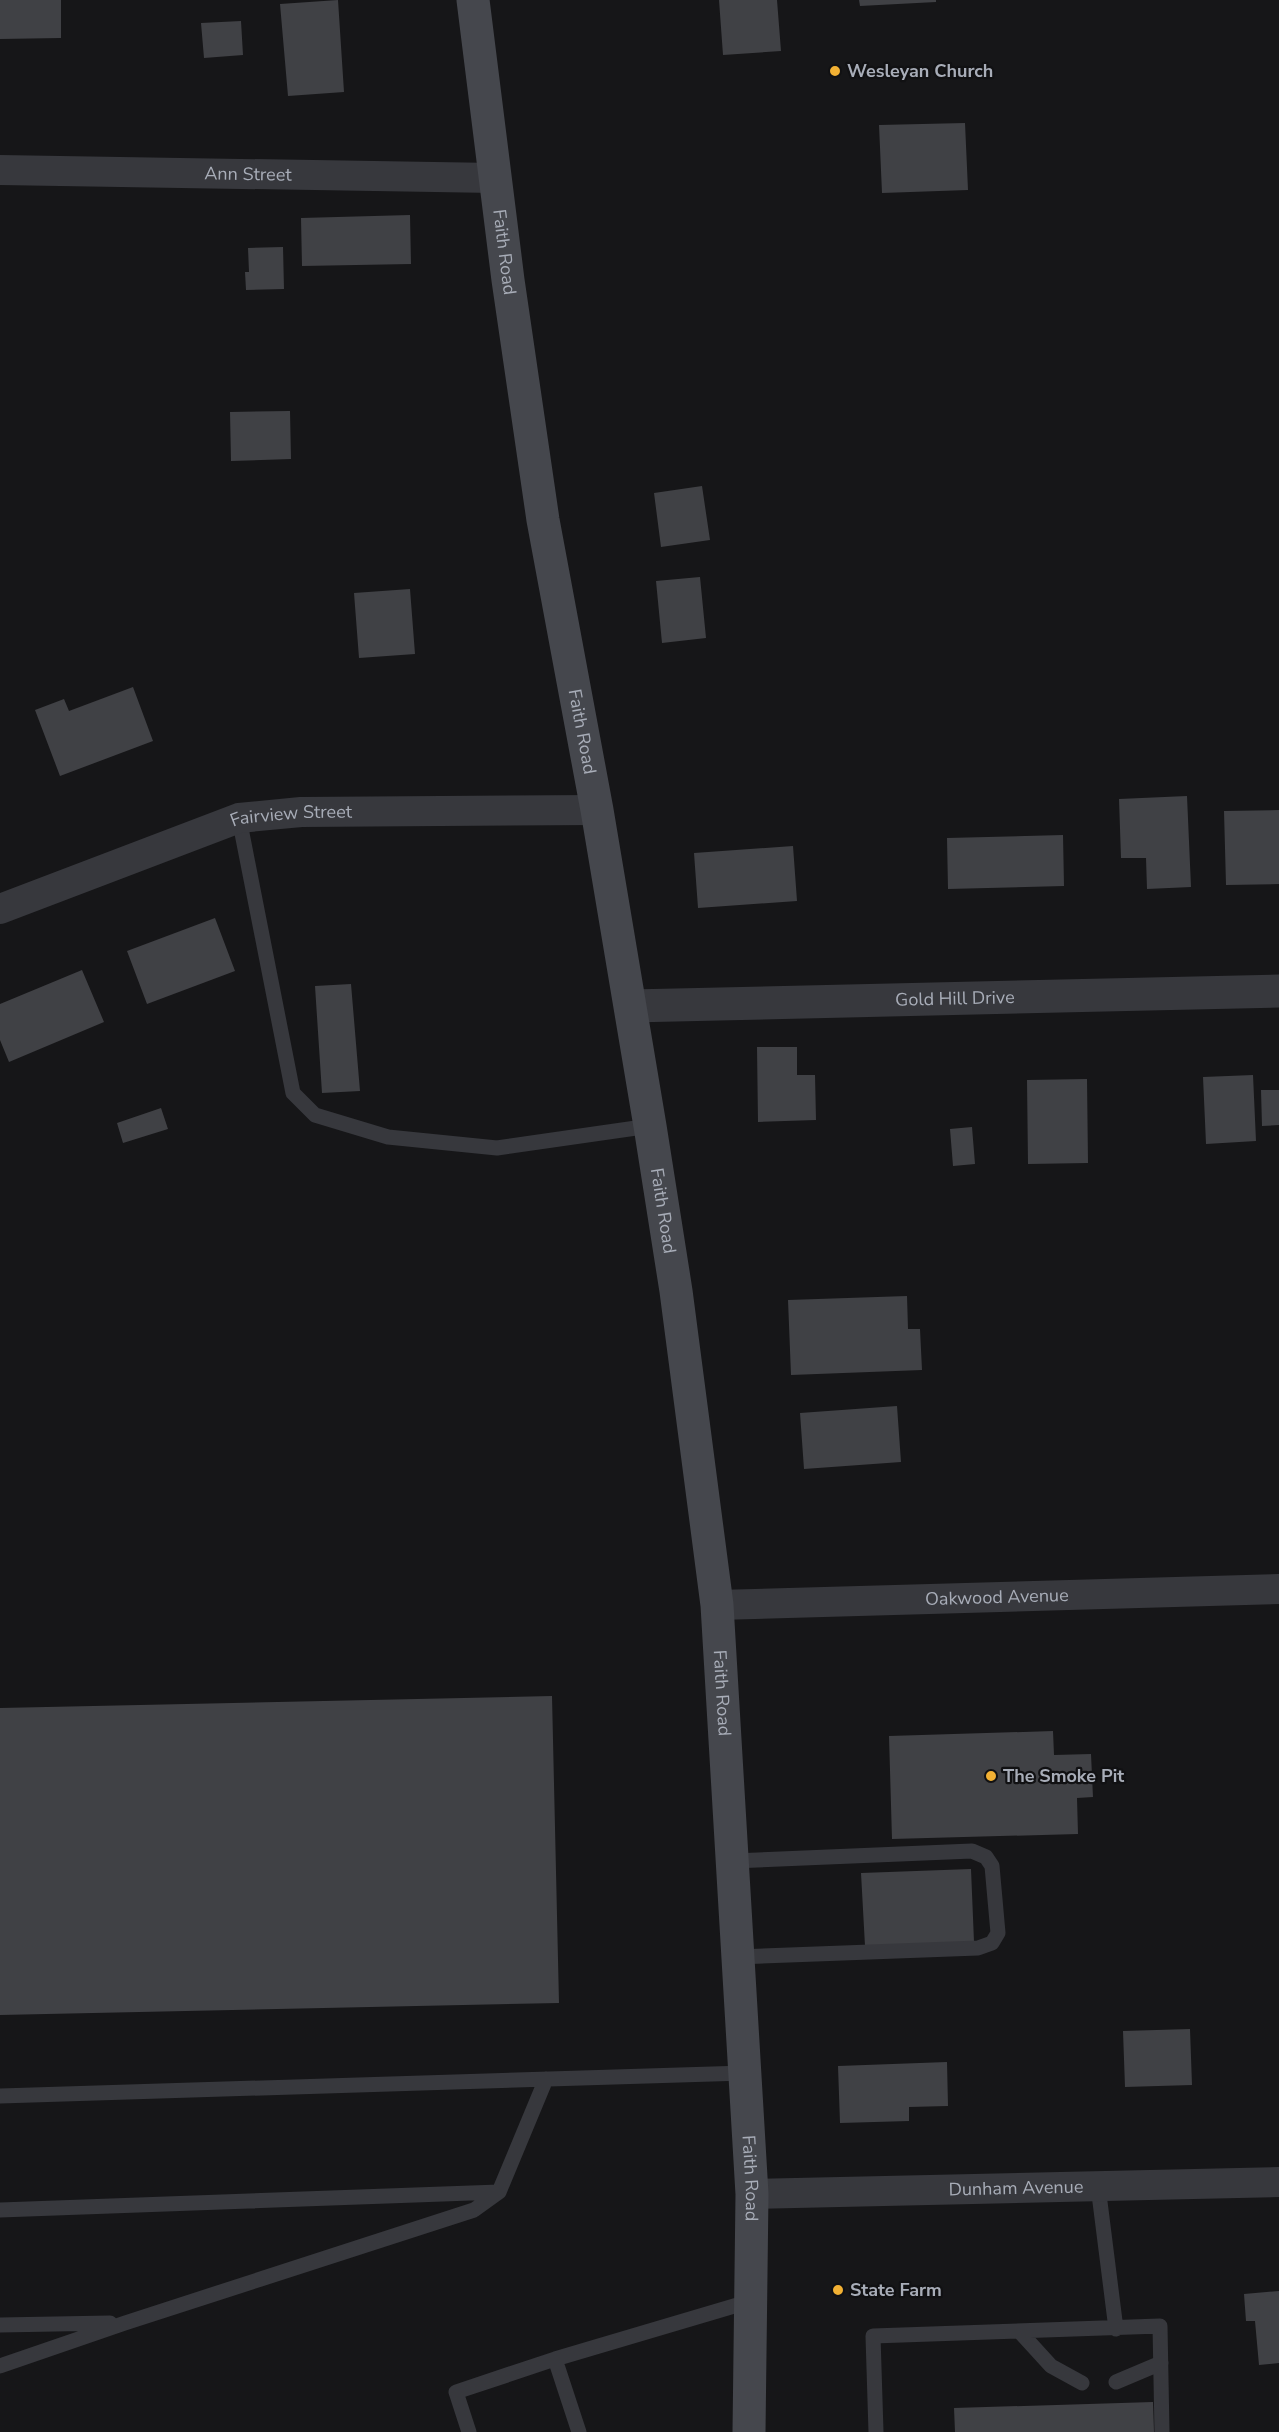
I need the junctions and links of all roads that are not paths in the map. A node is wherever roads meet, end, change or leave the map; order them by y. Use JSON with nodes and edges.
{"nodes":[{"id":1,"x":473,"y":0,"type":"edge"},
{"id":2,"x":0,"y":170,"type":"edge"},
{"id":3,"x":495,"y":178,"type":"junction"},
{"id":4,"x":597,"y":810,"type":"junction"},
{"id":5,"x":239,"y":818,"type":"junction"},
{"id":6,"x":0,"y":909,"type":"edge"},
{"id":7,"x":1279,"y":991,"type":"edge"},
{"id":8,"x":631,"y":1006,"type":"junction"},
{"id":9,"x":650,"y":1126,"type":"junction"},
{"id":10,"x":1279,"y":1588,"type":"edge"},
{"id":11,"x":717,"y":1605,"type":"junction"},
{"id":12,"x":732,"y":1861,"type":"junction"},
{"id":13,"x":738,"y":1957,"type":"junction"},
{"id":14,"x":745,"y":2073,"type":"junction"},
{"id":15,"x":546,"y":2079,"type":"junction"},
{"id":16,"x":0,"y":2096,"type":"edge"},
{"id":17,"x":1279,"y":2182,"type":"edge"},
{"id":18,"x":1098,"y":2186,"type":"junction"},
{"id":19,"x":499,"y":2192,"type":"junction"},
{"id":20,"x":752,"y":2194,"type":"junction"},
{"id":21,"x":0,"y":2211,"type":"edge"},
{"id":22,"x":751,"y":2301,"type":"junction"},
{"id":23,"x":125,"y":2323,"type":"junction"},
{"id":24,"x":0,"y":2325,"type":"edge"},
{"id":25,"x":1116,"y":2329,"type":"junction"},
{"id":26,"x":1020,"y":2332,"type":"junction"},
{"id":27,"x":555,"y":2359,"type":"junction"},
{"id":28,"x":1161,"y":2363,"type":"junction"},
{"id":29,"x":0,"y":2366,"type":"edge"},
{"id":30,"x":1116,"y":2382,"type":"dead end"},
{"id":31,"x":1082,"y":2384,"type":"dead end"},
{"id":32,"x":469,"y":2432,"type":"edge"},
{"id":33,"x":579,"y":2432,"type":"edge"},
{"id":34,"x":749,"y":2432,"type":"edge"},
{"id":35,"x":876,"y":2432,"type":"edge"},
{"id":36,"x":1162,"y":2432,"type":"edge"}],
"edges":[{"from":1,"to":3,"type":"main road","name":"Faith Road"},
{"from":2,"to":3,"type":"street","name":"Ann Street"},
{"from":3,"to":4,"type":"main road","name":"Faith Road"},
{"from":4,"to":5,"type":"street","name":"Fairview Street"},
{"from":4,"to":8,"type":"main road","name":"Faith Road"},
{"from":5,"to":6,"type":"street","name":"Fairview Street"},
{"from":5,"to":9,"type":"lane"},
{"from":7,"to":8,"type":"street","name":"Gold Hill Drive"},
{"from":8,"to":9,"type":"main road","name":"Faith Road"},
{"from":9,"to":11,"type":"main road","name":"Faith Road"},
{"from":10,"to":11,"type":"street","name":"Oakwood Avenue"},
{"from":11,"to":12,"type":"main road","name":"Faith Road"},
{"from":12,"to":13,"type":"main road","name":"Faith Road"},
{"from":12,"to":13,"type":"lane"},
{"from":13,"to":14,"type":"main road","name":"Faith Road"},
{"from":14,"to":15,"type":"lane"},
{"from":14,"to":20,"type":"main road","name":"Faith Road"},
{"from":15,"to":16,"type":"lane"},
{"from":15,"to":19,"type":"lane"},
{"from":17,"to":18,"type":"street","name":"Dunham Avenue"},
{"from":18,"to":20,"type":"street","name":"Dunham Avenue"},
{"from":18,"to":25,"type":"lane"},
{"from":19,"to":21,"type":"lane"},
{"from":19,"to":23,"type":"lane"},
{"from":20,"to":22,"type":"main road","name":"Faith Road"},
{"from":22,"to":27,"type":"lane"},
{"from":22,"to":34,"type":"main road","name":"Faith Road"},
{"from":23,"to":24,"type":"lane"},
{"from":23,"to":29,"type":"lane"},
{"from":25,"to":26,"type":"lane"},
{"from":25,"to":28,"type":"lane"},
{"from":26,"to":31,"type":"lane"},
{"from":26,"to":35,"type":"lane"},
{"from":27,"to":32,"type":"lane"},
{"from":27,"to":33,"type":"lane"},
{"from":28,"to":30,"type":"lane"},
{"from":28,"to":36,"type":"lane"}]}
